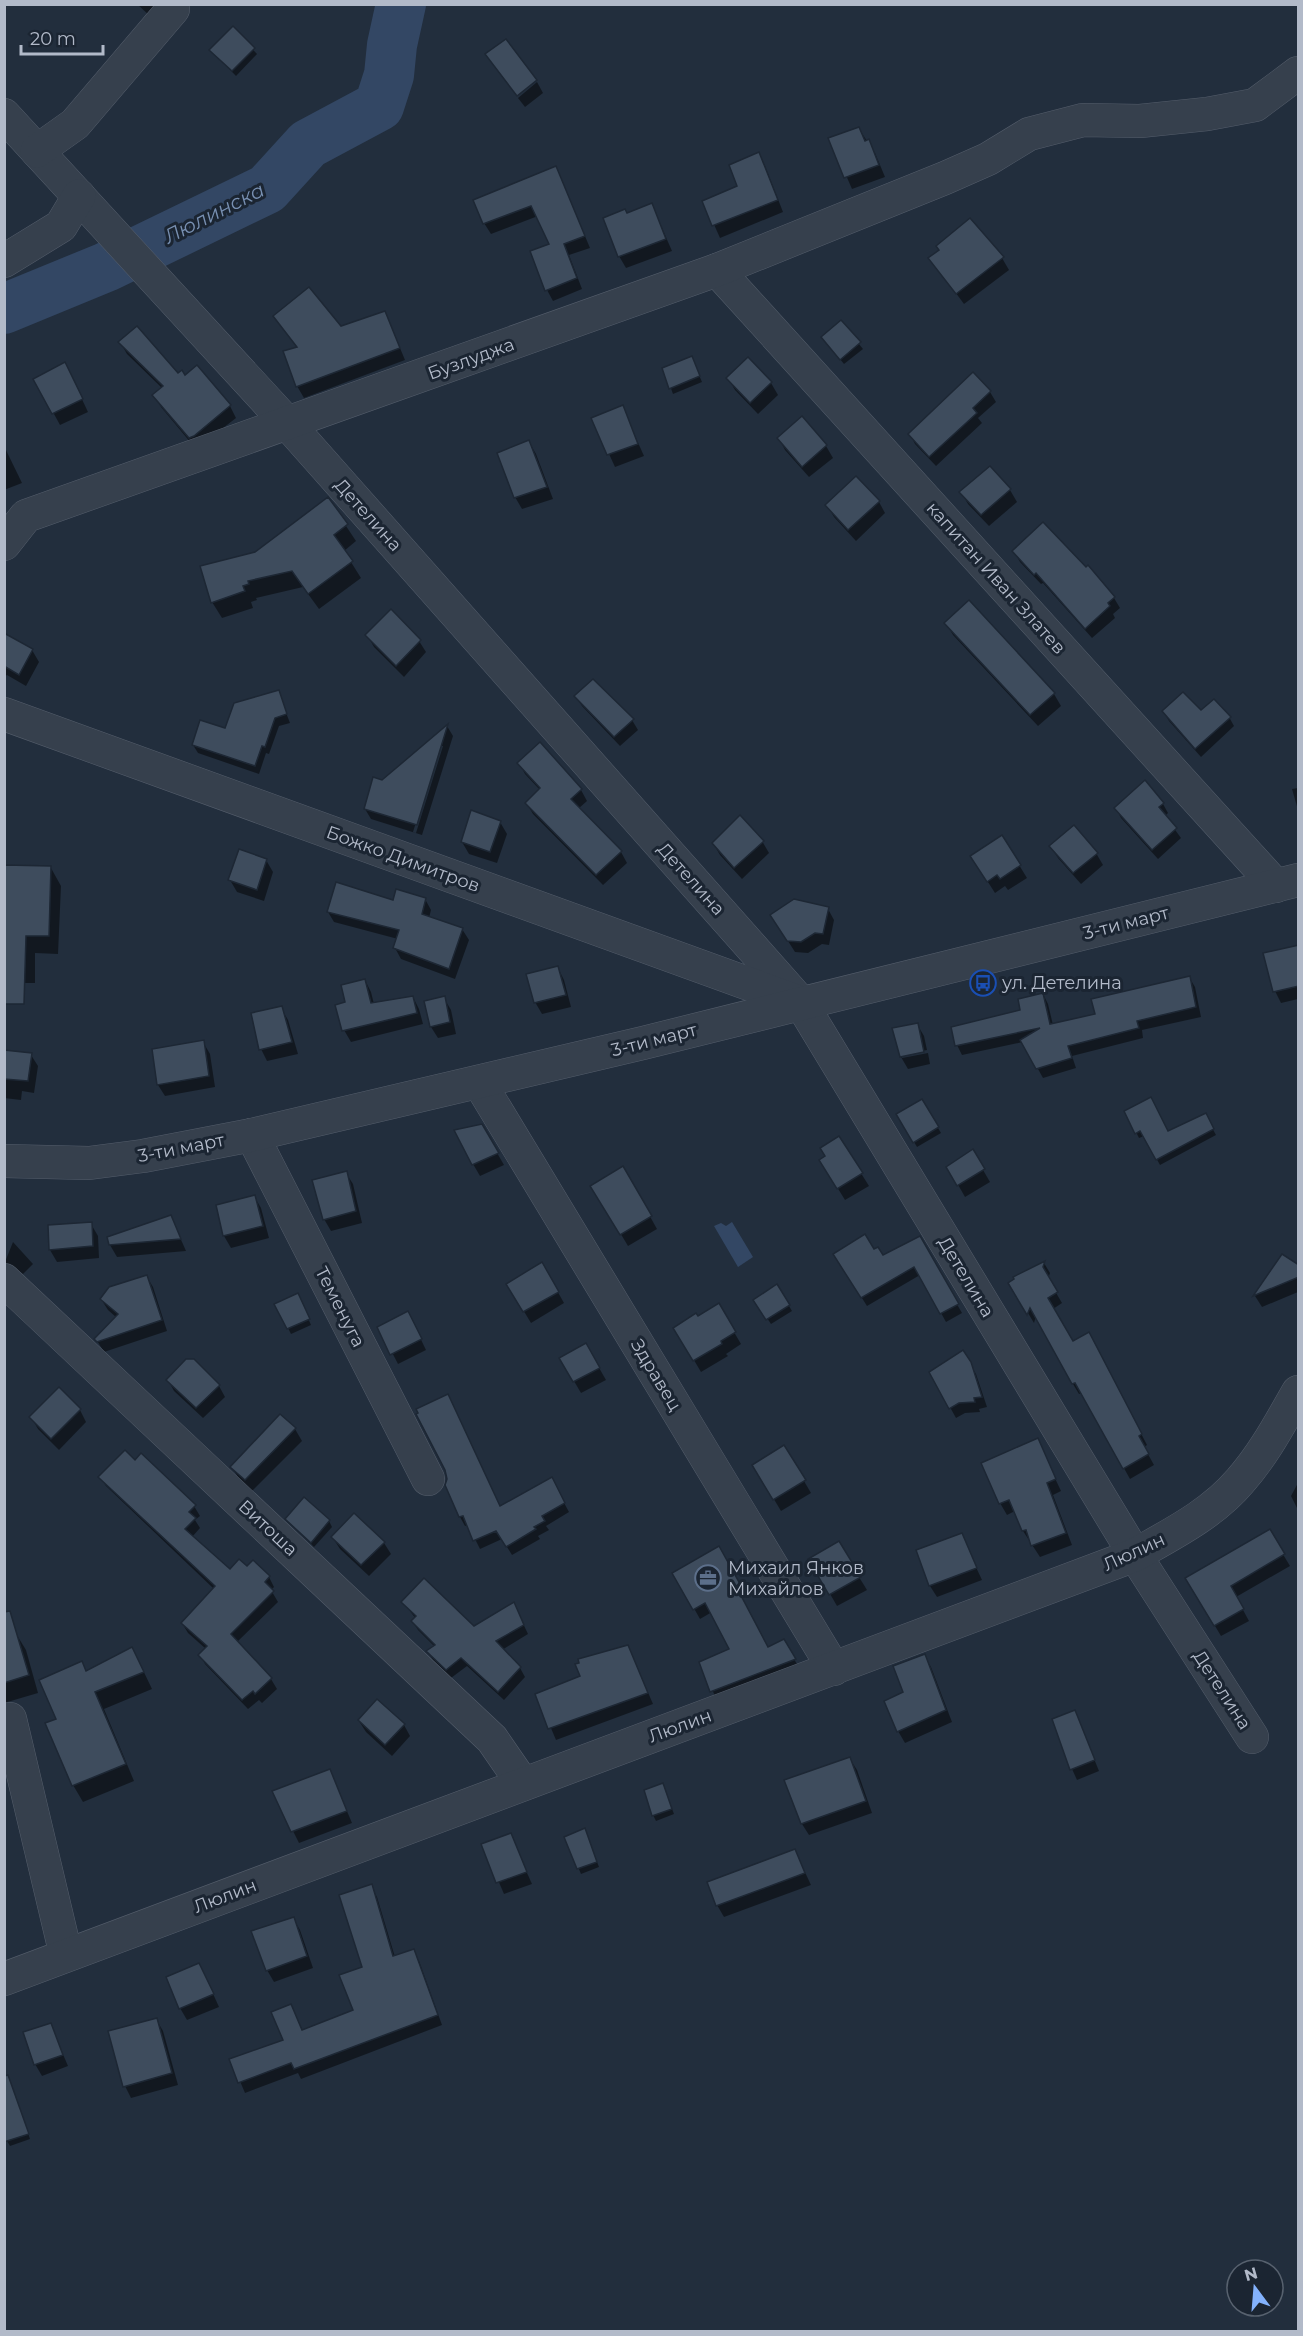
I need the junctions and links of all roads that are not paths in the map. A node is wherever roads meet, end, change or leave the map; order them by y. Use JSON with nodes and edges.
{"nodes":[{"id":1,"x":173,"y":9,"type":"dead end"},
{"id":2,"x":1299,"y":73,"type":"edge"},
{"id":3,"x":4,"y":115,"type":"edge"},
{"id":4,"x":38,"y":151,"type":"junction"},
{"id":5,"x":78,"y":195,"type":"junction"},
{"id":6,"x":4,"y":261,"type":"edge"},
{"id":7,"x":717,"y":270,"type":"junction"},
{"id":8,"x":288,"y":424,"type":"junction"},
{"id":9,"x":4,"y":544,"type":"edge"},
{"id":10,"x":4,"y":714,"type":"edge"},
{"id":11,"x":1287,"y":883,"type":"edge"},
{"id":12,"x":801,"y":1003,"type":"junction"},
{"id":13,"x":479,"y":1082,"type":"junction"},
{"id":14,"x":252,"y":1135,"type":"junction"},
{"id":15,"x":4,"y":1161,"type":"edge"},
{"id":16,"x":4,"y":1280,"type":"edge"},
{"id":17,"x":1299,"y":1392,"type":"edge"},
{"id":18,"x":428,"y":1479,"type":"dead end"},
{"id":19,"x":1135,"y":1555,"type":"junction"},
{"id":20,"x":834,"y":1669,"type":"junction"},
{"id":21,"x":10,"y":1719,"type":"dead end"},
{"id":22,"x":1252,"y":1737,"type":"dead end"},
{"id":23,"x":523,"y":1784,"type":"junction"},
{"id":24,"x":66,"y":1955,"type":"junction"},
{"id":25,"x":4,"y":1979,"type":"edge"}],
"edges":[{"from":1,"to":4,"type":"street"},
{"from":2,"to":7,"type":"street","name":"Бузлуджа"},
{"from":3,"to":4,"type":"street","name":"Детелина"},
{"from":4,"to":5,"type":"street","name":"Детелина"},
{"from":5,"to":6,"type":"street"},
{"from":5,"to":8,"type":"street","name":"Детелина"},
{"from":7,"to":8,"type":"street","name":"Бузлуджа"},
{"from":7,"to":11,"type":"street","name":"капитан Иван Златев"},
{"from":8,"to":9,"type":"street","name":"Бузлуджа"},
{"from":8,"to":12,"type":"street","name":"Детелина"},
{"from":10,"to":12,"type":"street","name":"Божко Димитров"},
{"from":11,"to":12,"type":"street","name":"3-ти март"},
{"from":12,"to":13,"type":"street","name":"3-ти март"},
{"from":12,"to":19,"type":"street","name":"Детелина"},
{"from":13,"to":14,"type":"street","name":"3-ти март"},
{"from":13,"to":20,"type":"street","name":"Здравец"},
{"from":14,"to":15,"type":"street","name":"3-ти март"},
{"from":14,"to":18,"type":"street","name":"Теменуга"},
{"from":16,"to":23,"type":"street","name":"Витоша"},
{"from":17,"to":19,"type":"street","name":"Люлин"},
{"from":19,"to":20,"type":"street","name":"Люлин"},
{"from":19,"to":22,"type":"street","name":"Детелина"},
{"from":20,"to":23,"type":"street","name":"Люлин"},
{"from":21,"to":24,"type":"street"},
{"from":23,"to":24,"type":"street","name":"Люлин"},
{"from":24,"to":25,"type":"street","name":"Люлин"}]}
